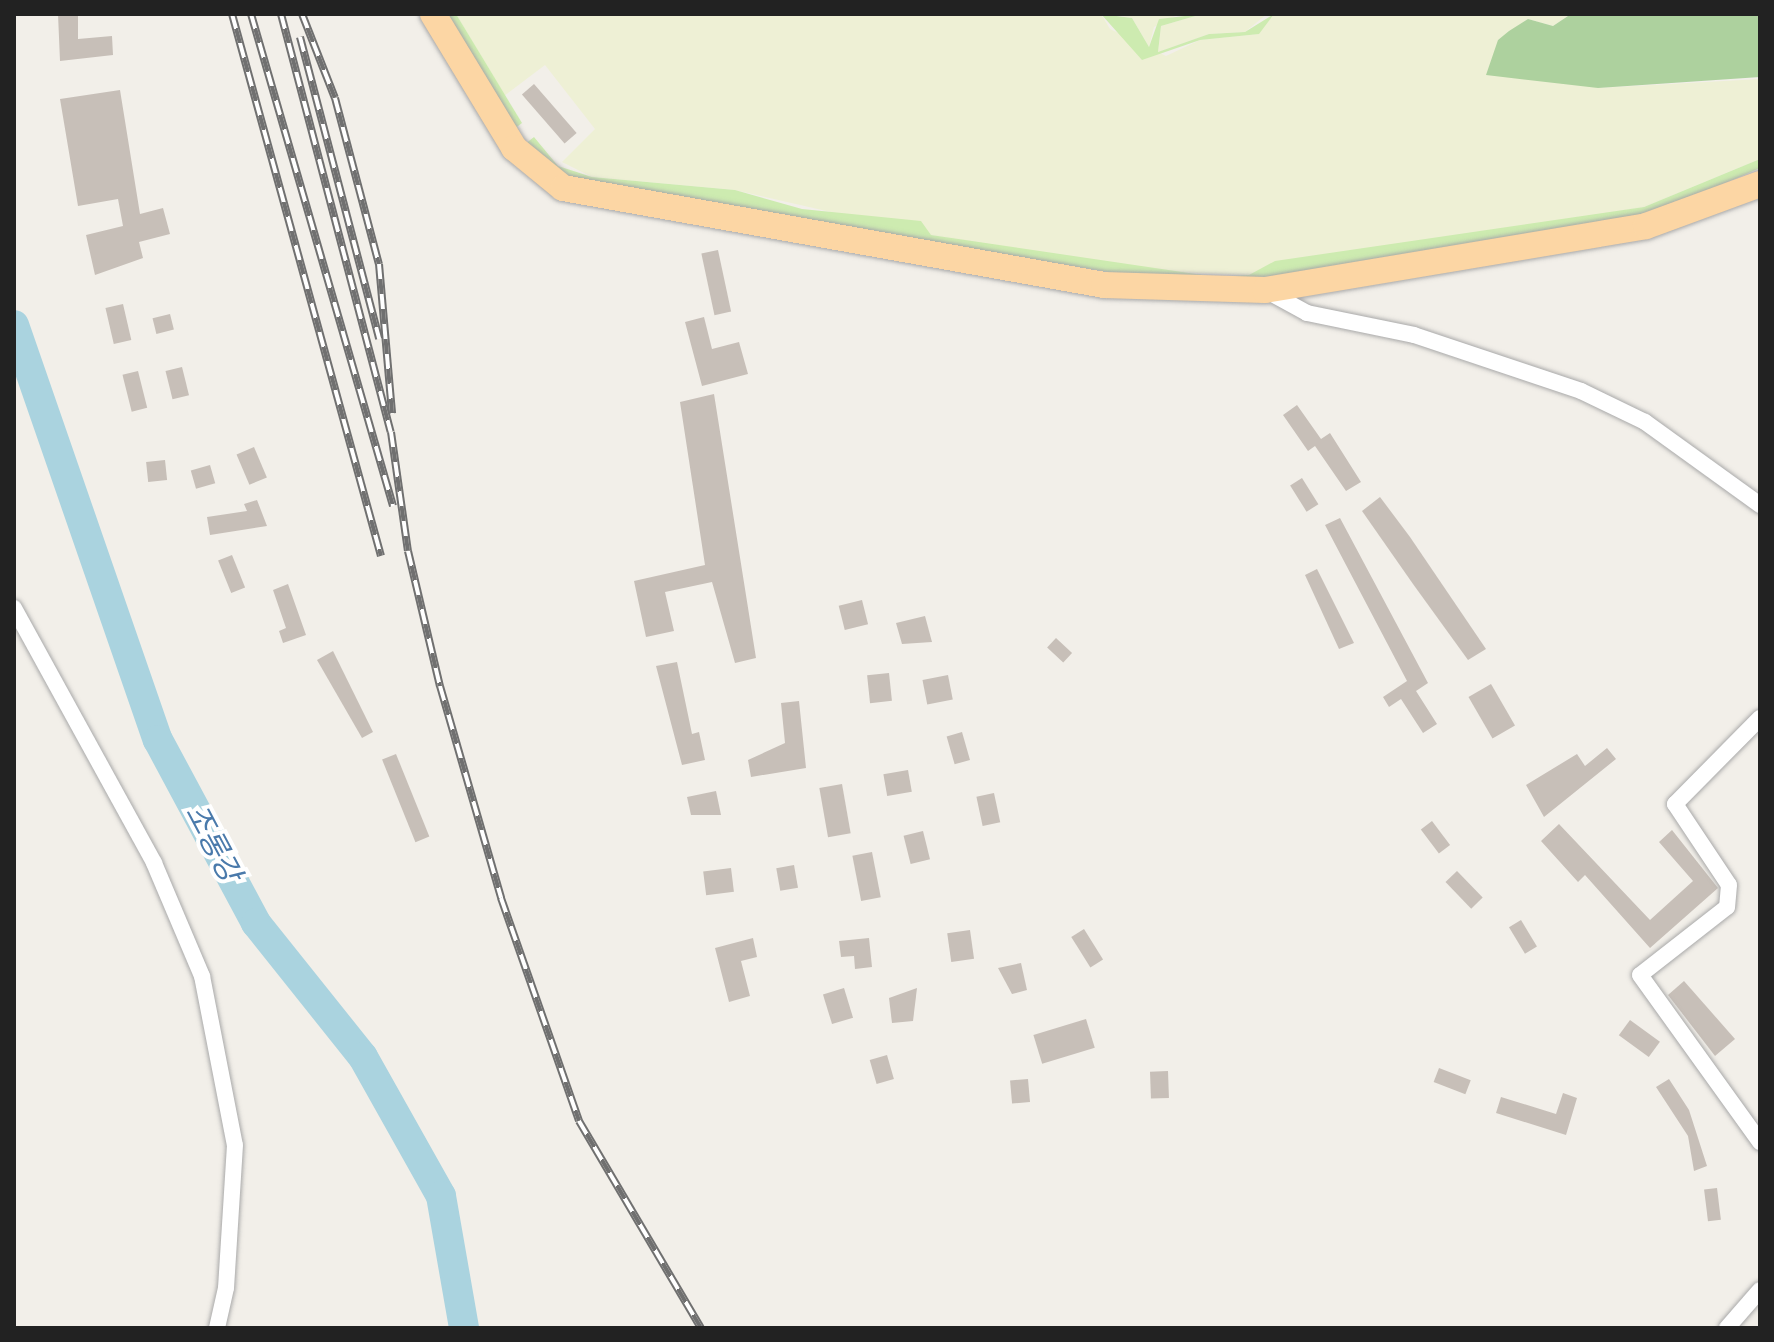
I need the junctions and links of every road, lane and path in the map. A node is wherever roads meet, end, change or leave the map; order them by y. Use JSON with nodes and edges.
{"nodes":[{"id":1,"x":433,"y":14,"type":"edge"},
{"id":2,"x":1760,"y":184,"type":"edge"},
{"id":3,"x":1265,"y":290,"type":"junction"},
{"id":4,"x":1760,"y":505,"type":"edge"},
{"id":5,"x":14,"y":608,"type":"edge"},
{"id":6,"x":1760,"y":718,"type":"edge"},
{"id":7,"x":1760,"y":1142,"type":"edge"},
{"id":8,"x":1760,"y":1290,"type":"edge"},
{"id":9,"x":217,"y":1328,"type":"edge"},
{"id":10,"x":1727,"y":1328,"type":"edge"}],
"edges":[{"from":1,"to":3,"type":"main road"},
{"from":2,"to":3,"type":"main road"},
{"from":3,"to":4,"type":"street"},
{"from":5,"to":9,"type":"street"},
{"from":6,"to":7,"type":"street"},
{"from":8,"to":10,"type":"street"}]}
